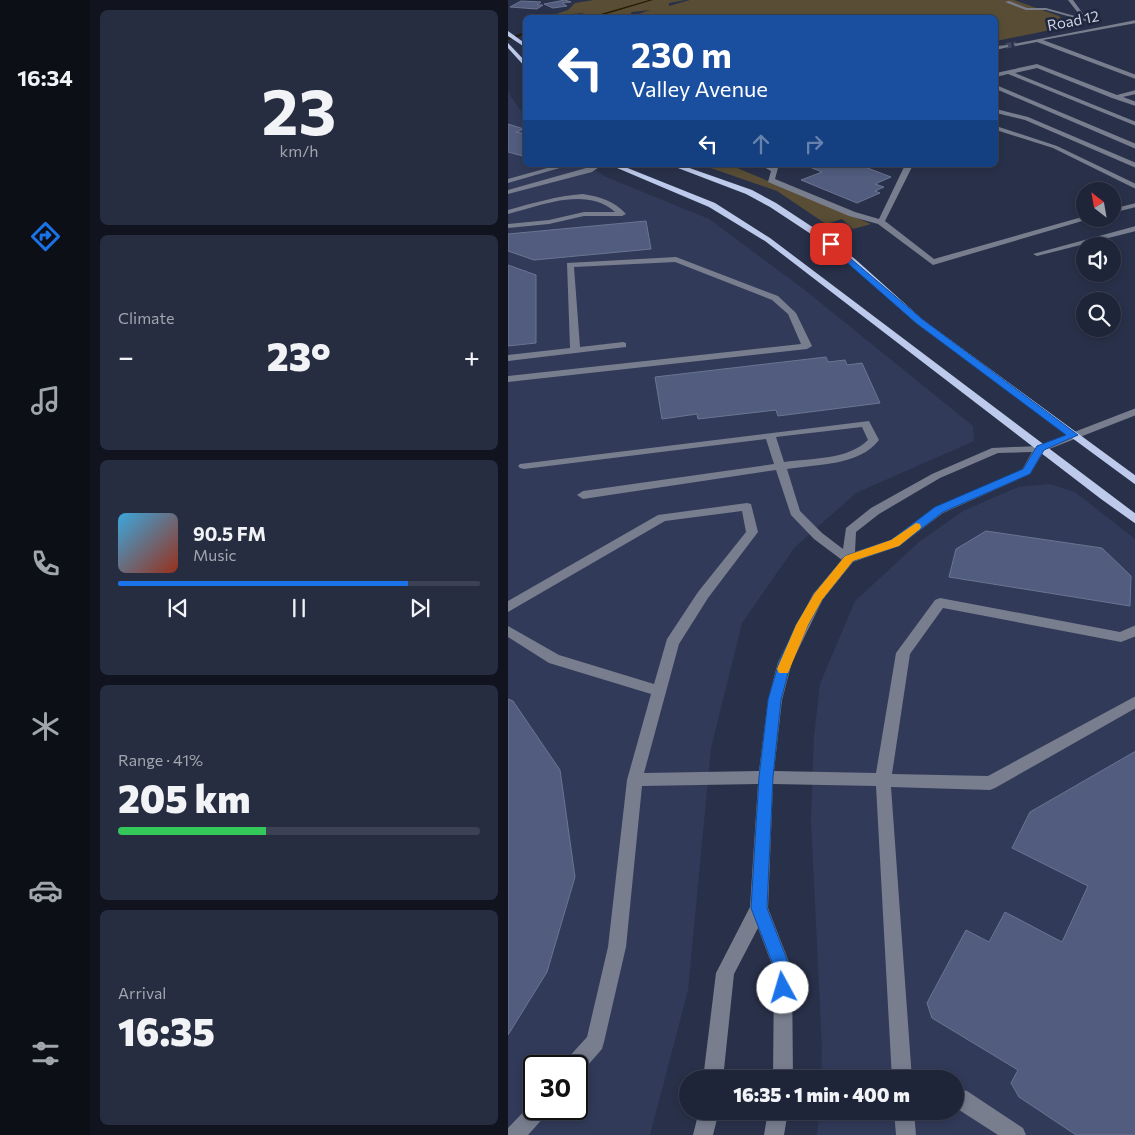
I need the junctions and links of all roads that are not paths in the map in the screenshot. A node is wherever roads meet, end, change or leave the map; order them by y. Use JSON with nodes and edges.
{"nodes":[{"id":1,"x":1070,"y":0,"type":"edge"},
{"id":2,"x":1007,"y":2,"type":"dead end"},
{"id":3,"x":1078,"y":10,"type":"junction"},
{"id":4,"x":1056,"y":12,"type":"junction"},
{"id":5,"x":1087,"y":21,"type":"junction"},
{"id":6,"x":1136,"y":21,"type":"edge"},
{"id":7,"x":1089,"y":30,"type":"junction"},
{"id":8,"x":508,"y":33,"type":"edge"},
{"id":9,"x":1037,"y":40,"type":"junction"},
{"id":10,"x":1064,"y":42,"type":"dead end"},
{"id":11,"x":523,"y":44,"type":"edge"},
{"id":12,"x":1016,"y":44,"type":"tunnel mouth"},
{"id":13,"x":1049,"y":45,"type":"junction"},
{"id":14,"x":1006,"y":46,"type":"tunnel mouth"},
{"id":15,"x":510,"y":47,"type":"edge"},
{"id":16,"x":998,"y":48,"type":"edge"},
{"id":17,"x":523,"y":62,"type":"edge"},
{"id":18,"x":1008,"y":72,"type":"junction"},
{"id":19,"x":998,"y":74,"type":"edge"},
{"id":20,"x":1136,"y":77,"type":"edge"},
{"id":21,"x":998,"y":87,"type":"edge"},
{"id":22,"x":1136,"y":92,"type":"edge"},
{"id":23,"x":1116,"y":97,"type":"junction"},
{"id":24,"x":1086,"y":104,"type":"junction"},
{"id":25,"x":1136,"y":104,"type":"edge"},
{"id":26,"x":1070,"y":108,"type":"dead end"},
{"id":27,"x":1063,"y":109,"type":"dead end"},
{"id":28,"x":1055,"y":111,"type":"junction"},
{"id":29,"x":998,"y":112,"type":"edge"},
{"id":30,"x":1045,"y":114,"type":"dead end"},
{"id":31,"x":1036,"y":116,"type":"dead end"},
{"id":32,"x":1026,"y":118,"type":"junction"},
{"id":33,"x":1136,"y":124,"type":"edge"},
{"id":34,"x":998,"y":129,"type":"edge"},
{"id":35,"x":1136,"y":147,"type":"edge"},
{"id":36,"x":1136,"y":166,"type":"edge"},
{"id":37,"x":559,"y":167,"type":"edge"},
{"id":38,"x":594,"y":167,"type":"edge"},
{"id":39,"x":618,"y":167,"type":"edge"},
{"id":40,"x":680,"y":167,"type":"edge"},
{"id":41,"x":768,"y":167,"type":"edge"},
{"id":42,"x":908,"y":167,"type":"edge"},
{"id":43,"x":508,"y":181,"type":"edge"},
{"id":44,"x":1136,"y":188,"type":"edge"},
{"id":45,"x":508,"y":192,"type":"edge"},
{"id":46,"x":1136,"y":205,"type":"edge"},
{"id":47,"x":1121,"y":209,"type":"edge"},
{"id":48,"x":508,"y":212,"type":"edge"},
{"id":49,"x":881,"y":222,"type":"junction"},
{"id":50,"x":1076,"y":222,"type":"edge"},
{"id":51,"x":508,"y":226,"type":"edge"},
{"id":52,"x":1136,"y":228,"type":"edge"},
{"id":53,"x":1037,"y":254,"type":"dead end"},
{"id":54,"x":624,"y":345,"type":"dead end"},
{"id":55,"x":576,"y":350,"type":"junction"},
{"id":56,"x":508,"y":358,"type":"edge"},
{"id":57,"x":508,"y":379,"type":"edge"},
{"id":58,"x":1136,"y":411,"type":"edge"},
{"id":59,"x":770,"y":435,"type":"junction"},
{"id":60,"x":1074,"y":435,"type":"junction"},
{"id":61,"x":1040,"y":448,"type":"junction"},
{"id":62,"x":524,"y":466,"type":"dead end"},
{"id":63,"x":780,"y":466,"type":"junction"},
{"id":64,"x":1136,"y":482,"type":"edge"},
{"id":65,"x":583,"y":495,"type":"dead end"},
{"id":66,"x":1136,"y":520,"type":"edge"},
{"id":67,"x":849,"y":559,"type":"junction"},
{"id":68,"x":508,"y":607,"type":"edge"},
{"id":69,"x":1136,"y":630,"type":"edge"},
{"id":70,"x":508,"y":631,"type":"edge"},
{"id":71,"x":659,"y":691,"type":"junction"},
{"id":72,"x":1136,"y":701,"type":"edge"},
{"id":73,"x":766,"y":777,"type":"junction"},
{"id":74,"x":635,"y":780,"type":"junction"},
{"id":75,"x":883,"y":780,"type":"junction"},
{"id":76,"x":759,"y":908,"type":"junction"},
{"id":77,"x":584,"y":1055,"type":"edge"},
{"id":78,"x":713,"y":1070,"type":"edge"},
{"id":79,"x":783,"y":1070,"type":"edge"},
{"id":80,"x":901,"y":1070,"type":"edge"},
{"id":81,"x":964,"y":1101,"type":"edge"},
{"id":82,"x":528,"y":1120,"type":"edge"},
{"id":83,"x":707,"y":1120,"type":"edge"},
{"id":84,"x":776,"y":1120,"type":"edge"},
{"id":85,"x":905,"y":1120,"type":"edge"},
{"id":86,"x":515,"y":1135,"type":"edge"},
{"id":87,"x":703,"y":1135,"type":"edge"},
{"id":88,"x":774,"y":1135,"type":"edge"},
{"id":89,"x":906,"y":1135,"type":"edge"},
{"id":90,"x":1016,"y":1135,"type":"edge"}],
"edges":[{"from":1,"to":3,"type":"street"},
{"from":2,"to":4,"type":"street"},
{"from":3,"to":4,"type":"street"},
{"from":3,"to":5,"type":"street"},
{"from":4,"to":5,"type":"street"},
{"from":5,"to":7,"type":"street"},
{"from":6,"to":7,"type":"street","name":"Road 12"},
{"from":7,"to":9,"type":"street","name":"Road 12"},
{"from":8,"to":11,"type":"main road"},
{"from":9,"to":12,"type":"street","name":"Road 12"},
{"from":9,"to":13,"type":"street"},
{"from":10,"to":13,"type":"street"},
{"from":13,"to":20,"type":"street"},
{"from":14,"to":16,"type":"street"},
{"from":15,"to":17,"type":"main road"},
{"from":18,"to":19,"type":"street"},
{"from":18,"to":23,"type":"street"},
{"from":18,"to":24,"type":"street"},
{"from":21,"to":28,"type":"street"},
{"from":22,"to":23,"type":"street"},
{"from":23,"to":24,"type":"street"},
{"from":23,"to":25,"type":"street"},
{"from":24,"to":26,"type":"street"},
{"from":24,"to":33,"type":"street"},
{"from":27,"to":28,"type":"street"},
{"from":28,"to":30,"type":"street"},
{"from":28,"to":35,"type":"street"},
{"from":29,"to":32,"type":"street"},
{"from":31,"to":32,"type":"street"},
{"from":32,"to":36,"type":"street"},
{"from":34,"to":44,"type":"street"},
{"from":37,"to":43,"type":"street"},
{"from":38,"to":45,"type":"street"},
{"from":39,"to":61,"type":"main road"},
{"from":40,"to":60,"type":"main road"},
{"from":41,"to":49,"type":"street"},
{"from":42,"to":49,"type":"street"},
{"from":46,"to":47,"type":"street"},
{"from":48,"to":51,"type":"street"},
{"from":49,"to":50,"type":"street"},
{"from":52,"to":53,"type":"street"},
{"from":54,"to":55,"type":"street"},
{"from":55,"to":56,"type":"street"},
{"from":55,"to":57,"type":"street"},
{"from":58,"to":60,"type":"street"},
{"from":59,"to":62,"type":"street"},
{"from":59,"to":63,"type":"street"},
{"from":59,"to":63,"type":"street"},
{"from":60,"to":61,"type":"street"},
{"from":60,"to":64,"type":"main road"},
{"from":61,"to":66,"type":"main road"},
{"from":61,"to":67,"type":"street"},
{"from":61,"to":67,"type":"street"},
{"from":63,"to":65,"type":"street"},
{"from":63,"to":67,"type":"street"},
{"from":67,"to":73,"type":"street"},
{"from":68,"to":71,"type":"street"},
{"from":69,"to":75,"type":"street"},
{"from":70,"to":71,"type":"street"},
{"from":71,"to":74,"type":"street"},
{"from":72,"to":75,"type":"street"},
{"from":73,"to":74,"type":"street"},
{"from":73,"to":75,"type":"street"},
{"from":73,"to":76,"type":"street"},
{"from":74,"to":77,"type":"street"},
{"from":75,"to":80,"type":"street"},
{"from":76,"to":78,"type":"street"},
{"from":76,"to":79,"type":"street"},
{"from":81,"to":90,"type":"street"},
{"from":82,"to":86,"type":"street"},
{"from":83,"to":87,"type":"street"},
{"from":84,"to":88,"type":"street"},
{"from":85,"to":89,"type":"street"}]}
